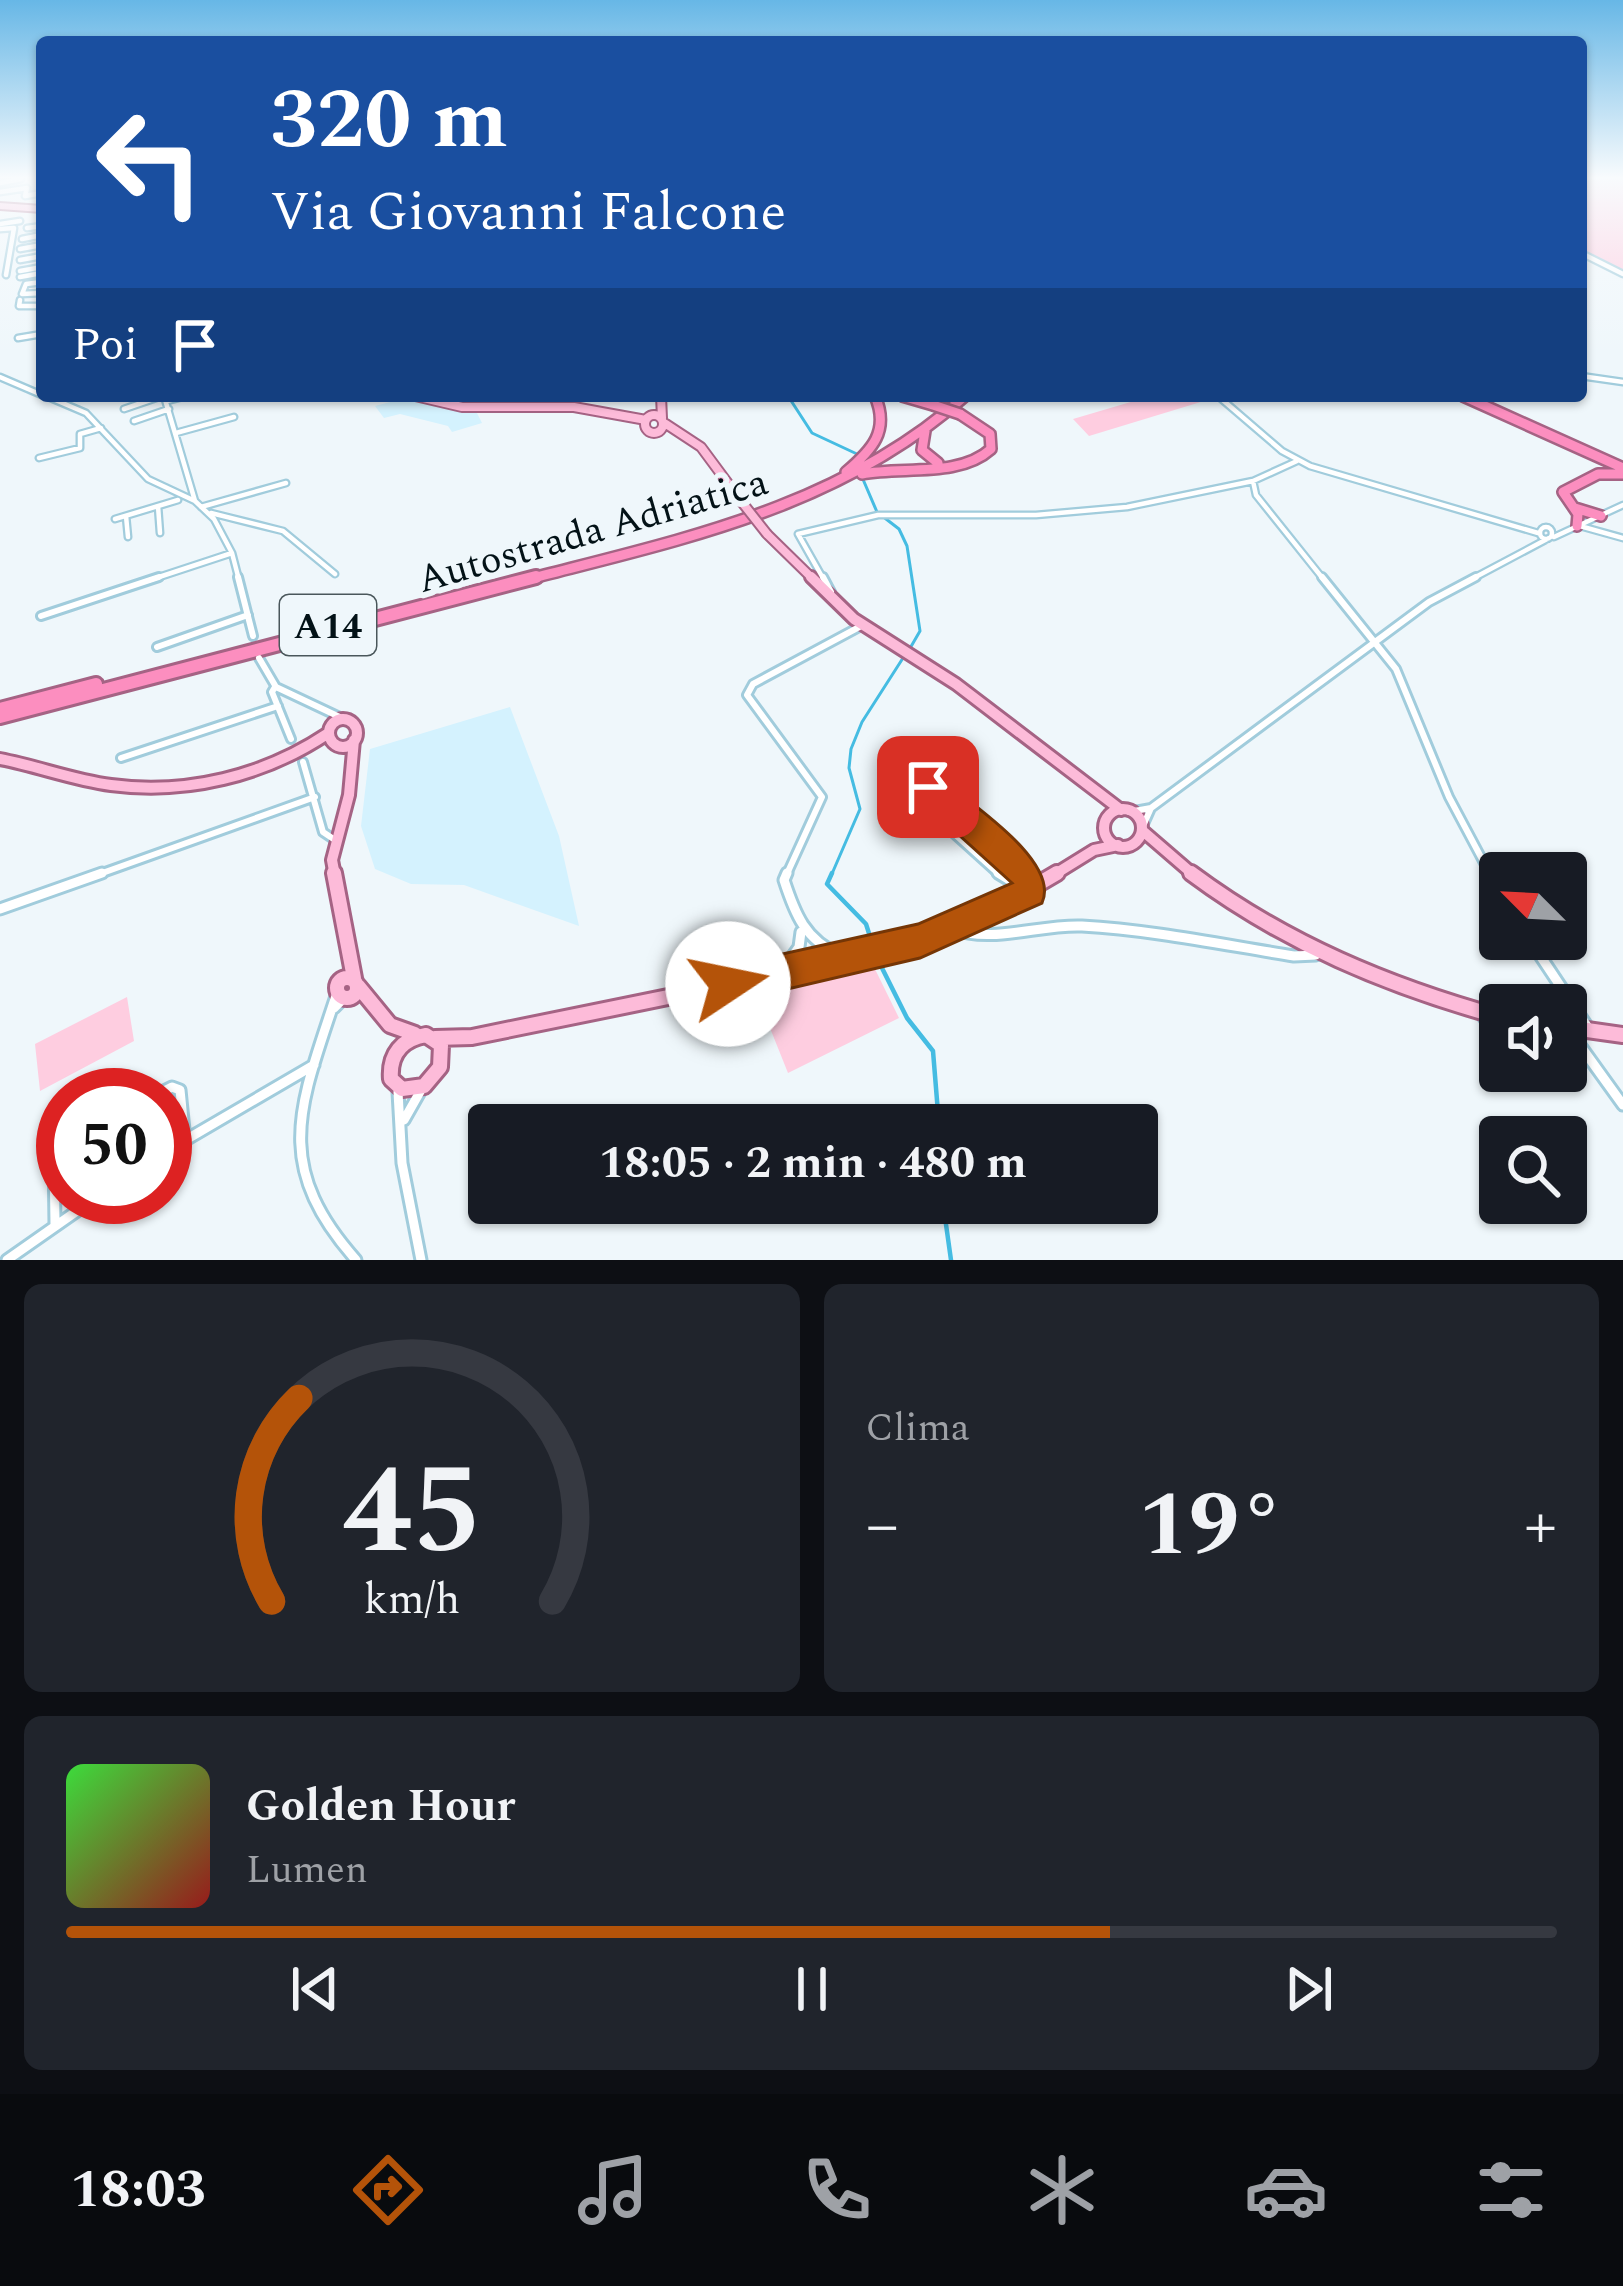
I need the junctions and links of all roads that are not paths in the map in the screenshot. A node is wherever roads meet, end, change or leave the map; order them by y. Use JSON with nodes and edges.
{"nodes":[{"id":1,"x":12,"y":238,"type":"edge"},
{"id":2,"x":36,"y":246,"type":"edge"},
{"id":3,"x":20,"y":249,"type":"dead end"},
{"id":4,"x":1587,"y":256,"type":"edge"},
{"id":5,"x":36,"y":257,"type":"edge"},
{"id":6,"x":20,"y":260,"type":"dead end"},
{"id":7,"x":36,"y":271,"type":"edge"},
{"id":8,"x":20,"y":274,"type":"dead end"},
{"id":9,"x":1623,"y":274,"type":"edge"},
{"id":10,"x":5,"y":275,"type":"dead end"},
{"id":11,"x":36,"y":283,"type":"edge"},
{"id":12,"x":36,"y":293,"type":"edge"},
{"id":13,"x":20,"y":300,"type":"dead end"},
{"id":14,"x":36,"y":306,"type":"edge"},
{"id":15,"x":36,"y":335,"type":"edge"},
{"id":16,"x":18,"y":338,"type":"dead end"},
{"id":17,"x":0,"y":376,"type":"edge"},
{"id":18,"x":1587,"y":377,"type":"edge"},
{"id":19,"x":1623,"y":382,"type":"edge"},
{"id":20,"x":36,"y":392,"type":"edge"},
{"id":21,"x":61,"y":402,"type":"edge"},
{"id":22,"x":156,"y":402,"type":"edge"},
{"id":23,"x":162,"y":402,"type":"edge"},
{"id":24,"x":166,"y":402,"type":"edge"},
{"id":25,"x":442,"y":402,"type":"edge"},
{"id":26,"x":443,"y":402,"type":"edge"},
{"id":27,"x":660,"y":402,"type":"edge"},
{"id":28,"x":877,"y":402,"type":"edge"},
{"id":29,"x":921,"y":402,"type":"edge"},
{"id":30,"x":952,"y":402,"type":"edge"},
{"id":31,"x":954,"y":402,"type":"edge"},
{"id":32,"x":1225,"y":402,"type":"edge"},
{"id":33,"x":1479,"y":402,"type":"edge"},
{"id":34,"x":1480,"y":402,"type":"edge"},
{"id":35,"x":446,"y":403,"type":"junction"},
{"id":36,"x":478,"y":405,"type":"dead end"},
{"id":37,"x":124,"y":409,"type":"dead end"},
{"id":38,"x":1511,"y":415,"type":"junction"},
{"id":39,"x":234,"y":417,"type":"dead end"},
{"id":40,"x":653,"y":420,"type":"junction"},
{"id":41,"x":134,"y":421,"type":"dead end"},
{"id":42,"x":101,"y":428,"type":"junction"},
{"id":43,"x":926,"y":429,"type":"junction"},
{"id":44,"x":176,"y":433,"type":"junction"},
{"id":45,"x":39,"y":458,"type":"dead end"},
{"id":46,"x":1297,"y":461,"type":"junction"},
{"id":47,"x":947,"y":466,"type":"junction"},
{"id":48,"x":1623,"y":469,"type":"edge"},
{"id":49,"x":1598,"y":474,"type":"junction"},
{"id":50,"x":844,"y":477,"type":"junction"},
{"id":51,"x":1253,"y":481,"type":"junction"},
{"id":52,"x":286,"y":483,"type":"dead end"},
{"id":53,"x":181,"y":499,"type":"junction"},
{"id":54,"x":158,"y":506,"type":"junction"},
{"id":55,"x":1623,"y":506,"type":"edge"},
{"id":56,"x":201,"y":507,"type":"junction"},
{"id":57,"x":126,"y":515,"type":"junction"},
{"id":58,"x":115,"y":519,"type":"dead end"},
{"id":59,"x":1587,"y":519,"type":"junction"},
{"id":60,"x":160,"y":532,"type":"dead end"},
{"id":61,"x":1545,"y":535,"type":"junction"},
{"id":62,"x":128,"y":537,"type":"dead end"},
{"id":63,"x":1623,"y":538,"type":"edge"},
{"id":64,"x":232,"y":553,"type":"junction"},
{"id":65,"x":335,"y":574,"type":"dead end"},
{"id":66,"x":832,"y":600,"type":"junction"},
{"id":67,"x":248,"y":615,"type":"junction"},
{"id":68,"x":41,"y":616,"type":"dead end"},
{"id":69,"x":863,"y":625,"type":"junction"},
{"id":70,"x":253,"y":636,"type":"dead end"},
{"id":71,"x":1373,"y":642,"type":"junction"},
{"id":72,"x":157,"y":647,"type":"dead end"},
{"id":73,"x":259,"y":658,"type":"dead end"},
{"id":74,"x":276,"y":687,"type":"junction"},
{"id":75,"x":278,"y":706,"type":"junction"},
{"id":76,"x":0,"y":713,"type":"edge"},
{"id":77,"x":335,"y":730,"type":"junction"},
{"id":78,"x":291,"y":739,"type":"dead end"},
{"id":79,"x":353,"y":747,"type":"junction"},
{"id":80,"x":121,"y":758,"type":"dead end"},
{"id":81,"x":0,"y":759,"type":"edge"},
{"id":82,"x":303,"y":762,"type":"dead end"},
{"id":83,"x":1096,"y":795,"type":"junction"},
{"id":84,"x":315,"y":797,"type":"junction"},
{"id":85,"x":1150,"y":808,"type":"junction"},
{"id":86,"x":956,"y":811,"type":"junction"},
{"id":87,"x":1125,"y":811,"type":"junction"},
{"id":88,"x":942,"y":823,"type":"junction"},
{"id":89,"x":1104,"y":823,"type":"junction"},
{"id":90,"x":1143,"y":829,"type":"junction"},
{"id":91,"x":335,"y":840,"type":"junction"},
{"id":92,"x":1118,"y":844,"type":"junction"},
{"id":93,"x":1134,"y":846,"type":"junction"},
{"id":94,"x":1094,"y":850,"type":"junction"},
{"id":95,"x":1479,"y":853,"type":"edge"},
{"id":96,"x":1170,"y":855,"type":"junction"},
{"id":97,"x":1027,"y":874,"type":"junction"},
{"id":98,"x":1004,"y":878,"type":"junction"},
{"id":99,"x":1048,"y":881,"type":"junction"},
{"id":100,"x":1030,"y":892,"type":"junction"},
{"id":101,"x":1006,"y":904,"type":"junction"},
{"id":102,"x":0,"y":909,"type":"edge"},
{"id":103,"x":800,"y":929,"type":"junction"},
{"id":104,"x":953,"y":929,"type":"junction"},
{"id":105,"x":814,"y":945,"type":"junction"},
{"id":106,"x":799,"y":947,"type":"junction"},
{"id":107,"x":868,"y":955,"type":"junction"},
{"id":108,"x":1316,"y":955,"type":"junction"},
{"id":109,"x":1543,"y":960,"type":"edge"},
{"id":110,"x":813,"y":968,"type":"junction"},
{"id":111,"x":777,"y":975,"type":"junction"},
{"id":112,"x":350,"y":987,"type":"junction"},
{"id":113,"x":1479,"y":1011,"type":"edge"},
{"id":114,"x":390,"y":1025,"type":"junction"},
{"id":115,"x":1587,"y":1029,"type":"edge"},
{"id":116,"x":1590,"y":1029,"type":"junction"},
{"id":117,"x":1623,"y":1035,"type":"edge"},
{"id":118,"x":428,"y":1036,"type":"junction"},
{"id":119,"x":472,"y":1037,"type":"junction"},
{"id":120,"x":1587,"y":1055,"type":"edge"},
{"id":121,"x":393,"y":1057,"type":"junction"},
{"id":122,"x":442,"y":1061,"type":"junction"},
{"id":123,"x":314,"y":1065,"type":"junction"},
{"id":124,"x":424,"y":1086,"type":"junction"},
{"id":125,"x":397,"y":1087,"type":"junction"},
{"id":126,"x":1623,"y":1105,"type":"edge"},
{"id":127,"x":402,"y":1123,"type":"junction"},
{"id":128,"x":192,"y":1136,"type":"edge"},
{"id":129,"x":58,"y":1224,"type":"edge"},
{"id":130,"x":55,"y":1226,"type":"joint"},
{"id":131,"x":7,"y":1260,"type":"edge"},
{"id":132,"x":356,"y":1260,"type":"edge"},
{"id":133,"x":421,"y":1260,"type":"edge"}],
"edges":[{"from":1,"to":10,"type":"street"},
{"from":2,"to":3,"type":"street"},
{"from":4,"to":9,"type":"street"},
{"from":5,"to":6,"type":"street"},
{"from":7,"to":8,"type":"street"},
{"from":11,"to":12,"type":"street"},
{"from":13,"to":14,"type":"street"},
{"from":15,"to":16,"type":"street"},
{"from":17,"to":20,"type":"street"},
{"from":18,"to":19,"type":"street"},
{"from":21,"to":42,"type":"street"},
{"from":22,"to":37,"type":"street"},
{"from":23,"to":41,"type":"street"},
{"from":24,"to":44,"type":"street"},
{"from":25,"to":35,"type":"main road"},
{"from":26,"to":35,"type":"street"},
{"from":27,"to":40,"type":"main road"},
{"from":28,"to":50,"type":"highway","number":"A14"},
{"from":29,"to":47,"type":"highway","bridge":true},
{"from":30,"to":50,"type":"highway","name":"Autostrada Adriatica","number":"A14"},
{"from":31,"to":43,"type":"highway","name":"Autostrada Adriatica","number":"A14"},
{"from":32,"to":46,"type":"street"},
{"from":33,"to":48,"type":"highway"},
{"from":34,"to":38,"type":"highway"},
{"from":35,"to":36,"type":"street"},
{"from":35,"to":40,"type":"main road"},
{"from":38,"to":48,"type":"highway"},
{"from":38,"to":49,"type":"highway"},
{"from":39,"to":44,"type":"street"},
{"from":40,"to":66,"type":"main road","bridge":true},
{"from":42,"to":45,"type":"street"},
{"from":42,"to":53,"type":"street"},
{"from":43,"to":47,"type":"highway"},
{"from":43,"to":50,"type":"highway","name":"Autostrada Adriatica","number":"A14"},
{"from":44,"to":56,"type":"street"},
{"from":46,"to":51,"type":"street"},
{"from":46,"to":61,"type":"street"},
{"from":47,"to":50,"type":"highway","number":"A14"},
{"from":48,"to":49,"type":"highway"},
{"from":49,"to":59,"type":"highway"},
{"from":50,"to":76,"type":"highway","name":"Autostrada Adriatica","number":"A14"},
{"from":51,"to":66,"type":"street"},
{"from":51,"to":71,"type":"street"},
{"from":52,"to":56,"type":"street"},
{"from":53,"to":54,"type":"street"},
{"from":53,"to":56,"type":"street"},
{"from":54,"to":57,"type":"street"},
{"from":54,"to":60,"type":"street"},
{"from":55,"to":59,"type":"street"},
{"from":56,"to":64,"type":"street"},
{"from":56,"to":65,"type":"street"},
{"from":57,"to":58,"type":"street"},
{"from":57,"to":62,"type":"street"},
{"from":59,"to":61,"type":"street"},
{"from":59,"to":63,"type":"street"},
{"from":61,"to":71,"type":"street"},
{"from":64,"to":67,"type":"street"},
{"from":64,"to":68,"type":"street"},
{"from":66,"to":69,"type":"main road"},
{"from":67,"to":70,"type":"street"},
{"from":67,"to":72,"type":"street"},
{"from":69,"to":83,"type":"main road"},
{"from":69,"to":103,"type":"street"},
{"from":71,"to":85,"type":"street"},
{"from":71,"to":95,"type":"street"},
{"from":73,"to":74,"type":"street"},
{"from":74,"to":75,"type":"street"},
{"from":74,"to":77,"type":"street"},
{"from":75,"to":78,"type":"street"},
{"from":75,"to":80,"type":"street"},
{"from":77,"to":79,"type":"main road"},
{"from":77,"to":79,"type":"main road"},
{"from":77,"to":81,"type":"main road"},
{"from":79,"to":91,"type":"main road"},
{"from":82,"to":84,"type":"street"},
{"from":83,"to":87,"type":"main road"},
{"from":83,"to":89,"type":"main road"},
{"from":84,"to":91,"type":"street"},
{"from":84,"to":102,"type":"street"},
{"from":85,"to":87,"type":"street"},
{"from":85,"to":90,"type":"street"},
{"from":86,"to":88,"type":"street"},
{"from":86,"to":88,"type":"street"},
{"from":86,"to":97,"type":"street"},
{"from":87,"to":89,"type":"main road"},
{"from":87,"to":90,"type":"main road"},
{"from":88,"to":98,"type":"street"},
{"from":89,"to":92,"type":"main road"},
{"from":89,"to":94,"type":"main road"},
{"from":90,"to":93,"type":"main road"},
{"from":90,"to":96,"type":"main road"},
{"from":91,"to":112,"type":"main road"},
{"from":92,"to":93,"type":"main road"},
{"from":92,"to":94,"type":"main road"},
{"from":93,"to":96,"type":"main road"},
{"from":94,"to":99,"type":"main road"},
{"from":96,"to":108,"type":"main road"},
{"from":97,"to":99,"type":"street"},
{"from":97,"to":100,"type":"street"},
{"from":98,"to":100,"type":"street"},
{"from":98,"to":101,"type":"street"},
{"from":99,"to":100,"type":"main road"},
{"from":100,"to":101,"type":"main road"},
{"from":101,"to":104,"type":"main road"},
{"from":103,"to":105,"type":"street"},
{"from":103,"to":106,"type":"street"},
{"from":104,"to":107,"type":"main road"},
{"from":104,"to":108,"type":"street"},
{"from":105,"to":107,"type":"street"},
{"from":105,"to":110,"type":"street"},
{"from":106,"to":110,"type":"street"},
{"from":106,"to":111,"type":"street"},
{"from":107,"to":110,"type":"main road"},
{"from":108,"to":113,"type":"main road"},
{"from":109,"to":116,"type":"street"},
{"from":110,"to":111,"type":"main road"},
{"from":111,"to":119,"type":"main road"},
{"from":112,"to":114,"type":"main road"},
{"from":112,"to":123,"type":"street"},
{"from":114,"to":118,"type":"main road"},
{"from":114,"to":121,"type":"main road"},
{"from":115,"to":116,"type":"main road"},
{"from":116,"to":117,"type":"main road"},
{"from":118,"to":119,"type":"main road"},
{"from":118,"to":121,"type":"main road"},
{"from":118,"to":122,"type":"main road"},
{"from":119,"to":122,"type":"main road"},
{"from":120,"to":126,"type":"street"},
{"from":121,"to":125,"type":"main road"},
{"from":122,"to":124,"type":"main road"},
{"from":123,"to":128,"type":"street"},
{"from":123,"to":132,"type":"street"},
{"from":124,"to":125,"type":"main road"},
{"from":124,"to":127,"type":"street"},
{"from":125,"to":127,"type":"street"},
{"from":127,"to":133,"type":"street"},
{"from":129,"to":130,"type":"street"},
{"from":130,"to":131,"type":"street"}]}
